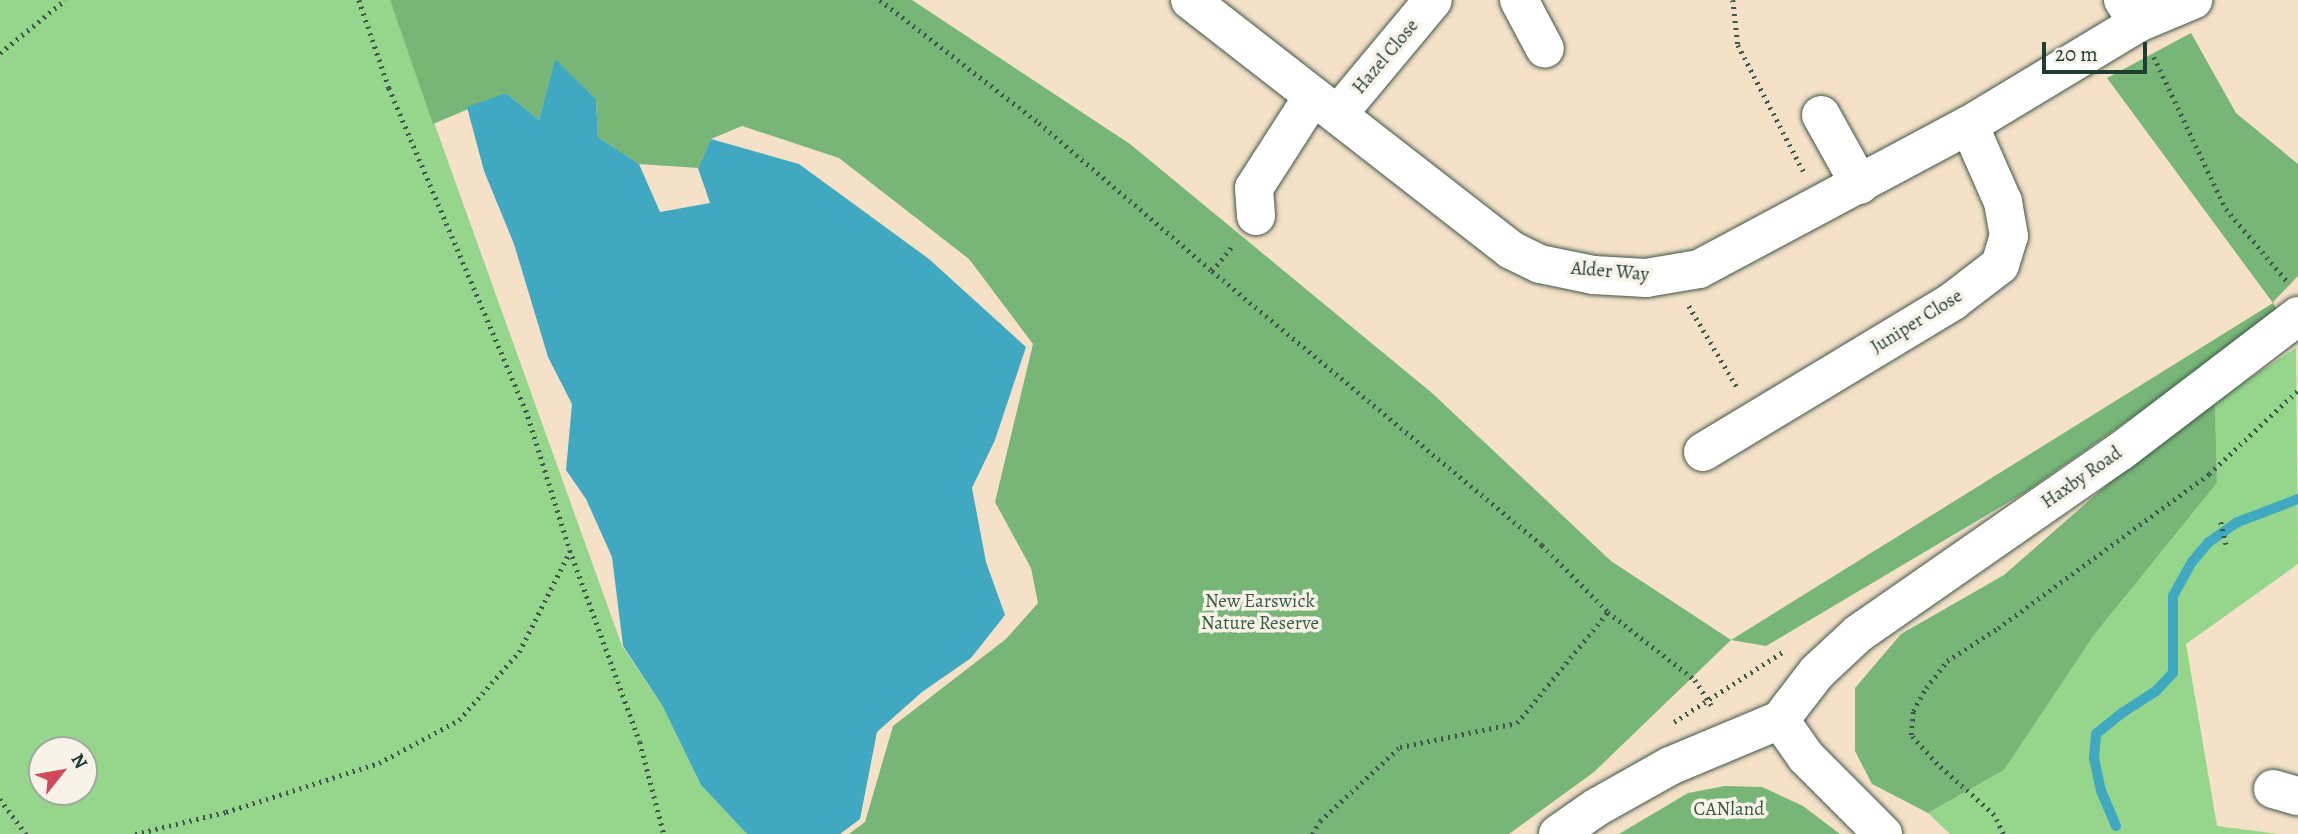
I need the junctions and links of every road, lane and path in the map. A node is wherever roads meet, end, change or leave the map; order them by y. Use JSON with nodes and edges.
{"nodes":[{"id":1,"x":65,"y":0,"type":"edge"},
{"id":2,"x":359,"y":0,"type":"edge"},
{"id":3,"x":880,"y":0,"type":"edge"},
{"id":4,"x":1190,"y":0,"type":"edge"},
{"id":5,"x":1433,"y":0,"type":"edge"},
{"id":6,"x":1519,"y":0,"type":"edge"},
{"id":7,"x":1733,"y":0,"type":"edge"},
{"id":8,"x":2193,"y":0,"type":"edge"},
{"id":9,"x":2131,"y":11,"type":"edge"},
{"id":10,"x":1545,"y":49,"type":"dead end"},
{"id":11,"x":0,"y":53,"type":"edge"},
{"id":12,"x":1325,"y":105,"type":"junction"},
{"id":13,"x":1821,"y":115,"type":"dead end"},
{"id":14,"x":1969,"y":125,"type":"junction"},
{"id":15,"x":1860,"y":185,"type":"junction"},
{"id":16,"x":1821,"y":206,"type":"junction"},
{"id":17,"x":1256,"y":216,"type":"dead end"},
{"id":18,"x":1671,"y":274,"type":"junction"},
{"id":19,"x":2294,"y":300,"type":"edge"},
{"id":20,"x":2298,"y":390,"type":"edge"},
{"id":21,"x":1757,"y":419,"type":"junction"},
{"id":22,"x":1703,"y":452,"type":"dead end"},
{"id":23,"x":2221,"y":522,"type":"dead end"},
{"id":24,"x":2226,"y":544,"type":"dead end"},
{"id":25,"x":570,"y":550,"type":"junction"},
{"id":26,"x":1608,"y":612,"type":"junction"},
{"id":27,"x":1790,"y":648,"type":"dead end"},
{"id":28,"x":1695,"y":680,"type":"dead end"},
{"id":29,"x":1780,"y":720,"type":"junction"},
{"id":30,"x":1667,"y":726,"type":"dead end"},
{"id":31,"x":0,"y":799,"type":"edge"},
{"id":32,"x":26,"y":834,"type":"edge"},
{"id":33,"x":135,"y":834,"type":"edge"},
{"id":34,"x":664,"y":834,"type":"edge"},
{"id":35,"x":1312,"y":834,"type":"edge"},
{"id":36,"x":1558,"y":834,"type":"edge"},
{"id":37,"x":1883,"y":834,"type":"edge"},
{"id":38,"x":2003,"y":834,"type":"edge"}],
"edges":[{"from":1,"to":11,"type":"path"},
{"from":2,"to":25,"type":"path"},
{"from":3,"to":26,"type":"path"},
{"from":4,"to":12,"type":"street","name":"Alder Way"},
{"from":5,"to":12,"type":"street","name":"Hazel Close"},
{"from":6,"to":10,"type":"street"},
{"from":7,"to":16,"type":"path"},
{"from":8,"to":9,"type":"street","name":"Alder Way"},
{"from":9,"to":14,"type":"street","name":"Alder Way"},
{"from":9,"to":19,"type":"path"},
{"from":12,"to":17,"type":"street","name":"Hazel Close"},
{"from":12,"to":18,"type":"street","name":"Alder Way"},
{"from":13,"to":15,"type":"street"},
{"from":14,"to":15,"type":"street","name":"Alder Way"},
{"from":14,"to":21,"type":"street","name":"Juniper Close"},
{"from":15,"to":16,"type":"street","name":"Alder Way"},
{"from":16,"to":18,"type":"street","name":"Alder Way"},
{"from":18,"to":21,"type":"path"},
{"from":19,"to":29,"type":"street","name":"Haxby Road"},
{"from":20,"to":38,"type":"path"},
{"from":21,"to":22,"type":"street","name":"Juniper Close"},
{"from":23,"to":24,"type":"path"},
{"from":25,"to":33,"type":"path"},
{"from":25,"to":34,"type":"path"},
{"from":26,"to":28,"type":"path"},
{"from":26,"to":35,"type":"path"},
{"from":27,"to":30,"type":"path"},
{"from":29,"to":36,"type":"street","name":"Haxby Road"},
{"from":29,"to":37,"type":"street"},
{"from":31,"to":32,"type":"path"}]}
